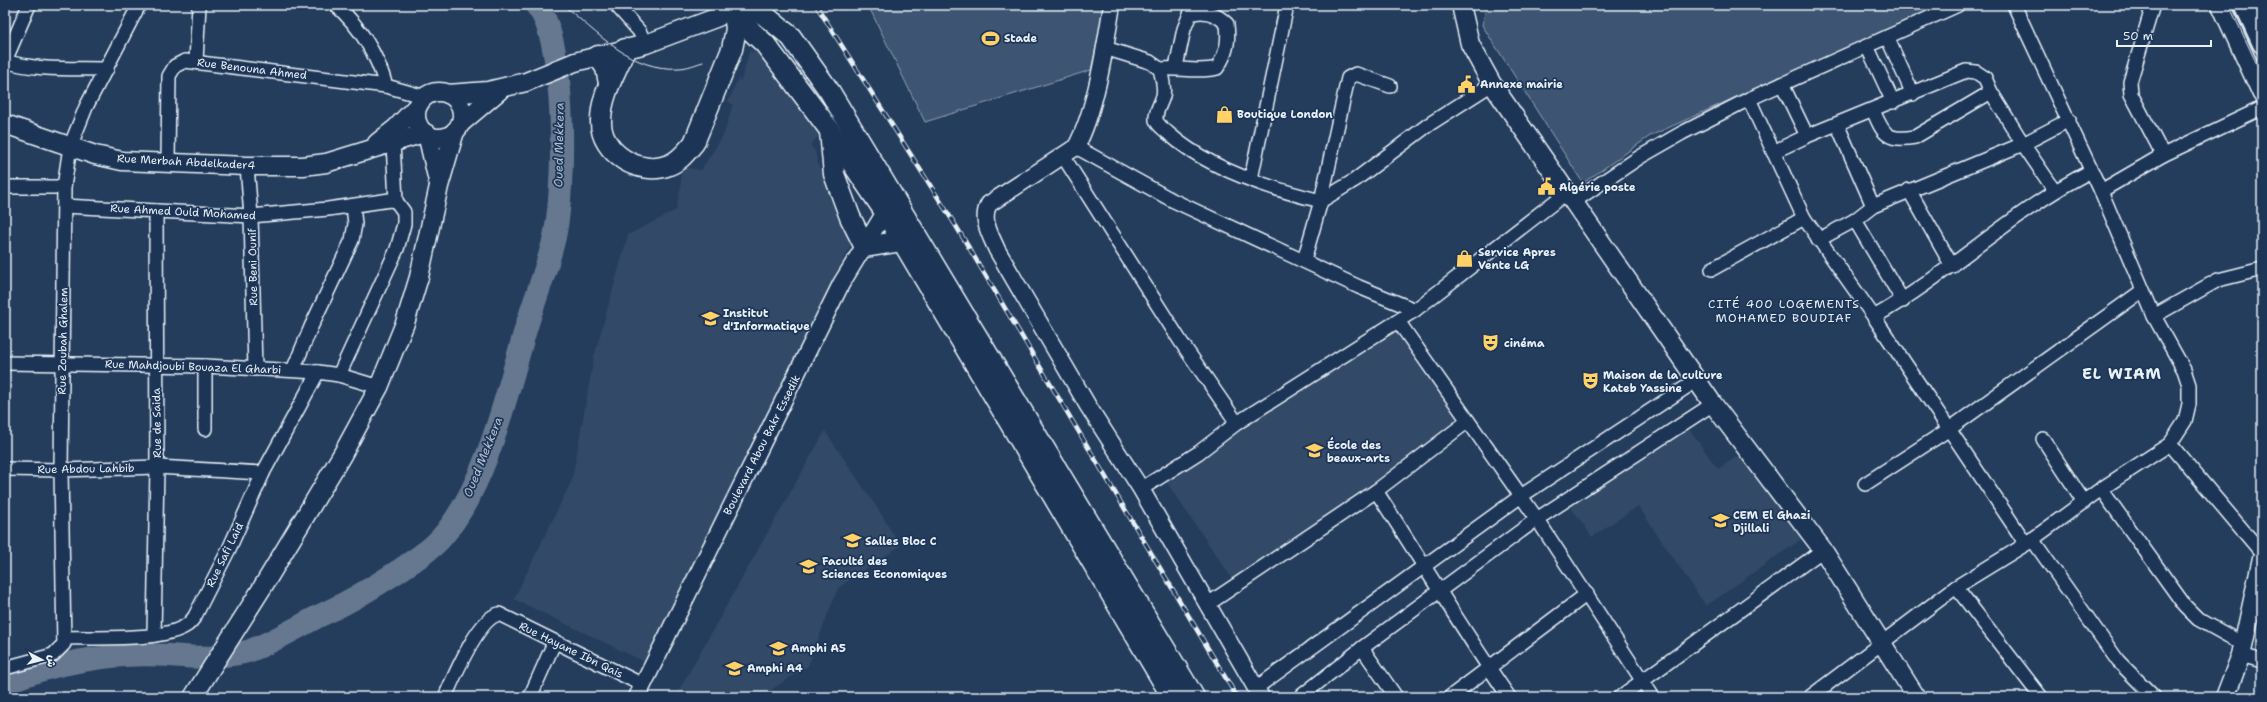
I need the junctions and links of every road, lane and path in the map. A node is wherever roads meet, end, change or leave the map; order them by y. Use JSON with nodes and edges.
{"nodes":[{"id":1,"x":29,"y":5,"type":"edge"},
{"id":2,"x":139,"y":5,"type":"edge"},
{"id":3,"x":199,"y":5,"type":"edge"},
{"id":4,"x":336,"y":5,"type":"edge"},
{"id":5,"x":616,"y":5,"type":"edge"},
{"id":6,"x":733,"y":5,"type":"edge"},
{"id":7,"x":752,"y":5,"type":"edge"},
{"id":8,"x":1112,"y":5,"type":"edge"},
{"id":9,"x":1287,"y":5,"type":"edge"},
{"id":10,"x":1461,"y":5,"type":"edge"},
{"id":11,"x":1958,"y":5,"type":"edge"},
{"id":12,"x":2014,"y":5,"type":"edge"},
{"id":13,"x":2152,"y":5,"type":"edge"},
{"id":14,"x":2221,"y":5,"type":"edge"},
{"id":15,"x":2244,"y":5,"type":"edge"},
{"id":16,"x":718,"y":17,"type":"dead end"},
{"id":17,"x":751,"y":31,"type":"junction"},
{"id":18,"x":1887,"y":37,"type":"junction"},
{"id":19,"x":646,"y":44,"type":"junction"},
{"id":20,"x":2262,"y":44,"type":"edge"},
{"id":21,"x":1867,"y":46,"type":"junction"},
{"id":22,"x":732,"y":48,"type":"junction"},
{"id":23,"x":1105,"y":48,"type":"junction"},
{"id":24,"x":625,"y":49,"type":"junction"},
{"id":25,"x":598,"y":56,"type":"junction"},
{"id":26,"x":5,"y":61,"type":"edge"},
{"id":27,"x":196,"y":61,"type":"junction"},
{"id":28,"x":1176,"y":67,"type":"junction"},
{"id":29,"x":107,"y":69,"type":"junction"},
{"id":30,"x":1160,"y":69,"type":"junction"},
{"id":31,"x":609,"y":83,"type":"junction"},
{"id":32,"x":1492,"y":84,"type":"junction"},
{"id":33,"x":1782,"y":84,"type":"junction"},
{"id":34,"x":386,"y":86,"type":"junction"},
{"id":35,"x":1390,"y":86,"type":"dead end"},
{"id":36,"x":501,"y":89,"type":"junction"},
{"id":37,"x":1991,"y":92,"type":"junction"},
{"id":38,"x":448,"y":94,"type":"junction"},
{"id":39,"x":1913,"y":94,"type":"junction"},
{"id":40,"x":2262,"y":94,"type":"edge"},
{"id":41,"x":422,"y":100,"type":"junction"},
{"id":42,"x":1749,"y":100,"type":"junction"},
{"id":43,"x":1893,"y":102,"type":"junction"},
{"id":44,"x":2262,"y":108,"type":"edge"},
{"id":45,"x":1873,"y":110,"type":"junction"},
{"id":46,"x":2069,"y":120,"type":"junction"},
{"id":47,"x":5,"y":124,"type":"edge"},
{"id":48,"x":1837,"y":124,"type":"junction"},
{"id":49,"x":458,"y":127,"type":"junction"},
{"id":50,"x":830,"y":128,"type":"junction"},
{"id":51,"x":852,"y":129,"type":"junction"},
{"id":52,"x":426,"y":133,"type":"junction"},
{"id":53,"x":1807,"y":136,"type":"junction"},
{"id":54,"x":394,"y":142,"type":"junction"},
{"id":55,"x":2023,"y":144,"type":"junction"},
{"id":56,"x":70,"y":147,"type":"junction"},
{"id":57,"x":370,"y":148,"type":"junction"},
{"id":58,"x":1076,"y":148,"type":"junction"},
{"id":59,"x":1773,"y":152,"type":"junction"},
{"id":60,"x":2163,"y":155,"type":"junction"},
{"id":61,"x":1063,"y":156,"type":"junction"},
{"id":62,"x":168,"y":162,"type":"junction"},
{"id":63,"x":246,"y":166,"type":"junction"},
{"id":64,"x":2091,"y":171,"type":"junction"},
{"id":65,"x":1251,"y":179,"type":"junction"},
{"id":66,"x":439,"y":186,"type":"junction"},
{"id":67,"x":5,"y":187,"type":"edge"},
{"id":68,"x":64,"y":187,"type":"junction"},
{"id":69,"x":1909,"y":190,"type":"junction"},
{"id":70,"x":2055,"y":191,"type":"junction"},
{"id":71,"x":2101,"y":191,"type":"junction"},
{"id":72,"x":1570,"y":198,"type":"junction"},
{"id":73,"x":1320,"y":200,"type":"junction"},
{"id":74,"x":396,"y":201,"type":"junction"},
{"id":75,"x":890,"y":205,"type":"junction"},
{"id":76,"x":64,"y":206,"type":"junction"},
{"id":77,"x":353,"y":206,"type":"junction"},
{"id":78,"x":1874,"y":206,"type":"junction"},
{"id":79,"x":156,"y":210,"type":"junction"},
{"id":80,"x":251,"y":216,"type":"junction"},
{"id":81,"x":1804,"y":218,"type":"junction"},
{"id":82,"x":1855,"y":220,"type":"junction"},
{"id":83,"x":1818,"y":240,"type":"junction"},
{"id":84,"x":902,"y":241,"type":"junction"},
{"id":85,"x":865,"y":247,"type":"junction"},
{"id":86,"x":1304,"y":260,"type":"junction"},
{"id":87,"x":1952,"y":266,"type":"junction"},
{"id":88,"x":2262,"y":268,"type":"edge"},
{"id":89,"x":1712,"y":269,"type":"dead end"},
{"id":90,"x":2142,"y":291,"type":"junction"},
{"id":91,"x":1903,"y":301,"type":"junction"},
{"id":92,"x":1415,"y":310,"type":"junction"},
{"id":93,"x":2154,"y":316,"type":"junction"},
{"id":94,"x":1874,"y":317,"type":"junction"},
{"id":95,"x":1398,"y":321,"type":"junction"},
{"id":96,"x":5,"y":363,"type":"edge"},
{"id":97,"x":63,"y":364,"type":"junction"},
{"id":98,"x":156,"y":364,"type":"junction"},
{"id":99,"x":204,"y":366,"type":"junction"},
{"id":100,"x":255,"y":368,"type":"junction"},
{"id":101,"x":293,"y":370,"type":"junction"},
{"id":102,"x":318,"y":372,"type":"junction"},
{"id":103,"x":339,"y":375,"type":"junction"},
{"id":104,"x":1697,"y":380,"type":"junction"},
{"id":105,"x":379,"y":387,"type":"junction"},
{"id":106,"x":1713,"y":404,"type":"junction"},
{"id":107,"x":1468,"y":421,"type":"junction"},
{"id":108,"x":1237,"y":423,"type":"junction"},
{"id":109,"x":205,"y":429,"type":"dead end"},
{"id":110,"x":1948,"y":430,"type":"junction"},
{"id":111,"x":2043,"y":439,"type":"dead end"},
{"id":112,"x":2170,"y":444,"type":"junction"},
{"id":113,"x":157,"y":467,"type":"junction"},
{"id":114,"x":5,"y":469,"type":"edge"},
{"id":115,"x":61,"y":470,"type":"junction"},
{"id":116,"x":262,"y":473,"type":"junction"},
{"id":117,"x":1865,"y":484,"type":"dead end"},
{"id":118,"x":1141,"y":489,"type":"junction"},
{"id":119,"x":2101,"y":489,"type":"junction"},
{"id":120,"x":1376,"y":491,"type":"junction"},
{"id":121,"x":1521,"y":496,"type":"junction"},
{"id":122,"x":2084,"y":502,"type":"junction"},
{"id":123,"x":1537,"y":518,"type":"junction"},
{"id":124,"x":2029,"y":541,"type":"junction"},
{"id":125,"x":1823,"y":550,"type":"junction"},
{"id":126,"x":2262,"y":553,"type":"edge"},
{"id":127,"x":2262,"y":558,"type":"edge"},
{"id":128,"x":1425,"y":566,"type":"junction"},
{"id":129,"x":1956,"y":587,"type":"junction"},
{"id":130,"x":1439,"y":592,"type":"junction"},
{"id":131,"x":1587,"y":594,"type":"junction"},
{"id":132,"x":1208,"y":604,"type":"junction"},
{"id":133,"x":154,"y":635,"type":"junction"},
{"id":134,"x":64,"y":638,"type":"junction"},
{"id":135,"x":554,"y":643,"type":"junction"},
{"id":136,"x":1881,"y":643,"type":"junction"},
{"id":137,"x":1362,"y":648,"type":"junction"},
{"id":138,"x":2242,"y":650,"type":"junction"},
{"id":139,"x":2262,"y":661,"type":"edge"},
{"id":140,"x":5,"y":668,"type":"edge"},
{"id":141,"x":1489,"y":668,"type":"junction"},
{"id":142,"x":1643,"y":680,"type":"junction"},
{"id":143,"x":640,"y":691,"type":"edge"},
{"id":144,"x":1259,"y":692,"type":"edge"},
{"id":145,"x":193,"y":697,"type":"edge"},
{"id":146,"x":445,"y":697,"type":"edge"},
{"id":147,"x":530,"y":697,"type":"edge"},
{"id":148,"x":1172,"y":697,"type":"edge"},
{"id":149,"x":1194,"y":697,"type":"edge"},
{"id":150,"x":1300,"y":697,"type":"edge"},
{"id":151,"x":1396,"y":697,"type":"edge"},
{"id":152,"x":1450,"y":697,"type":"edge"},
{"id":153,"x":1509,"y":697,"type":"edge"},
{"id":154,"x":1620,"y":697,"type":"edge"},
{"id":155,"x":1653,"y":697,"type":"edge"},
{"id":156,"x":1810,"y":697,"type":"edge"},
{"id":157,"x":1916,"y":697,"type":"edge"},
{"id":158,"x":2041,"y":697,"type":"edge"},
{"id":159,"x":2154,"y":697,"type":"edge"},
{"id":160,"x":2225,"y":697,"type":"edge"}],
"edges":[{"from":1,"to":26,"type":"street"},
{"from":2,"to":29,"type":"street","name":"Rue Zoubah Ghalem"},
{"from":3,"to":27,"type":"street"},
{"from":4,"to":34,"type":"street"},
{"from":5,"to":19,"type":"street"},
{"from":6,"to":17,"type":"main road"},
{"from":6,"to":22,"type":"main road"},
{"from":7,"to":51,"type":"main road"},
{"from":8,"to":23,"type":"street"},
{"from":9,"to":65,"type":"street"},
{"from":10,"to":32,"type":"main road"},
{"from":11,"to":18,"type":"street"},
{"from":12,"to":46,"type":"street"},
{"from":13,"to":60,"type":"street"},
{"from":14,"to":40,"type":"main road"},
{"from":15,"to":20,"type":"main road"},
{"from":16,"to":19,"type":"main road"},
{"from":17,"to":22,"type":"main road"},
{"from":17,"to":50,"type":"main road"},
{"from":17,"to":51,"type":"main road"},
{"from":18,"to":21,"type":"street"},
{"from":18,"to":39,"type":"street"},
{"from":19,"to":24,"type":"main road"},
{"from":21,"to":33,"type":"street"},
{"from":21,"to":43,"type":"street"},
{"from":22,"to":31,"type":"main road"},
{"from":23,"to":30,"type":"street"},
{"from":23,"to":58,"type":"street"},
{"from":24,"to":25,"type":"main road"},
{"from":24,"to":31,"type":"main road"},
{"from":25,"to":31,"type":"main road"},
{"from":25,"to":36,"type":"main road"},
{"from":26,"to":29,"type":"street"},
{"from":27,"to":34,"type":"street","name":"Rue Benouna Ahmed"},
{"from":27,"to":62,"type":"street","name":"Rue Benouna Ahmed"},
{"from":28,"to":28,"type":"street"},
{"from":28,"to":30,"type":"street"},
{"from":29,"to":56,"type":"street","name":"Rue Zoubah Ghalem"},
{"from":30,"to":65,"type":"street"},
{"from":32,"to":72,"type":"main road"},
{"from":32,"to":73,"type":"street"},
{"from":33,"to":42,"type":"street"},
{"from":33,"to":53,"type":"street"},
{"from":34,"to":41,"type":"street","name":"Rue Benouna Ahmed"},
{"from":35,"to":73,"type":"street"},
{"from":36,"to":38,"type":"main road"},
{"from":36,"to":49,"type":"main road"},
{"from":37,"to":39,"type":"street"},
{"from":37,"to":45,"type":"street"},
{"from":37,"to":55,"type":"street"},
{"from":38,"to":41,"type":"main road"},
{"from":38,"to":49,"type":"main road"},
{"from":39,"to":43,"type":"street"},
{"from":41,"to":52,"type":"main road"},
{"from":41,"to":57,"type":"main road"},
{"from":42,"to":59,"type":"street"},
{"from":42,"to":72,"type":"street"},
{"from":43,"to":45,"type":"street"},
{"from":44,"to":60,"type":"street"},
{"from":45,"to":48,"type":"street"},
{"from":46,"to":55,"type":"street"},
{"from":46,"to":64,"type":"street"},
{"from":47,"to":56,"type":"main road","name":"Rue Merbah Abdelkader4"},
{"from":48,"to":53,"type":"street"},
{"from":48,"to":78,"type":"street"},
{"from":49,"to":52,"type":"main road"},
{"from":49,"to":66,"type":"main road"},
{"from":50,"to":75,"type":"main road"},
{"from":50,"to":85,"type":"main road"},
{"from":51,"to":75,"type":"main road"},
{"from":52,"to":54,"type":"main road"},
{"from":52,"to":66,"type":"main road"},
{"from":53,"to":59,"type":"street"},
{"from":54,"to":57,"type":"main road"},
{"from":54,"to":74,"type":"street"},
{"from":55,"to":69,"type":"street"},
{"from":55,"to":70,"type":"street"},
{"from":56,"to":62,"type":"main road","name":"Rue Merbah Abdelkader4"},
{"from":56,"to":68,"type":"street","name":"Rue Zoubah Ghalem"},
{"from":57,"to":63,"type":"main road","name":"Rue Merbah Abdelkader4"},
{"from":58,"to":61,"type":"street"},
{"from":58,"to":86,"type":"street"},
{"from":59,"to":81,"type":"street"},
{"from":60,"to":71,"type":"street"},
{"from":61,"to":108,"type":"street"},
{"from":61,"to":118,"type":"street"},
{"from":62,"to":63,"type":"main road","name":"Rue Merbah Abdelkader4"},
{"from":63,"to":80,"type":"street","name":"Rue Beni Ounif"},
{"from":64,"to":70,"type":"street"},
{"from":64,"to":71,"type":"street"},
{"from":65,"to":73,"type":"street"},
{"from":66,"to":105,"type":"main road"},
{"from":67,"to":68,"type":"street"},
{"from":68,"to":76,"type":"street","name":"Rue Zoubah Ghalem"},
{"from":69,"to":78,"type":"street"},
{"from":69,"to":87,"type":"street"},
{"from":70,"to":87,"type":"street"},
{"from":71,"to":90,"type":"street"},
{"from":72,"to":92,"type":"street"},
{"from":72,"to":104,"type":"main road"},
{"from":73,"to":86,"type":"street"},
{"from":74,"to":77,"type":"street","name":"Rue Ahmed Ould Mohamed"},
{"from":74,"to":103,"type":"street"},
{"from":75,"to":84,"type":"main road"},
{"from":75,"to":85,"type":"street","name":"Boulevard Abou Bakr Essedik"},
{"from":75,"to":149,"type":"main road"},
{"from":76,"to":79,"type":"street","name":"Rue Ahmed Ould Mohamed"},
{"from":76,"to":97,"type":"street","name":"Rue Zoubah Ghalem"},
{"from":77,"to":80,"type":"street","name":"Rue Ahmed Ould Mohamed"},
{"from":77,"to":101,"type":"street"},
{"from":78,"to":82,"type":"street"},
{"from":79,"to":80,"type":"street","name":"Rue Ahmed Ould Mohamed"},
{"from":79,"to":98,"type":"street","name":"Rue de Saida"},
{"from":80,"to":100,"type":"street","name":"Rue Beni Ounif"},
{"from":81,"to":83,"type":"street"},
{"from":81,"to":89,"type":"street"},
{"from":82,"to":83,"type":"street"},
{"from":82,"to":91,"type":"street"},
{"from":83,"to":94,"type":"street"},
{"from":84,"to":85,"type":"main road"},
{"from":84,"to":148,"type":"main road"},
{"from":85,"to":143,"type":"street","name":"Boulevard Abou Bakr Essedik"},
{"from":86,"to":92,"type":"street"},
{"from":87,"to":91,"type":"street"},
{"from":88,"to":93,"type":"street"},
{"from":90,"to":93,"type":"street"},
{"from":90,"to":110,"type":"street"},
{"from":91,"to":94,"type":"street"},
{"from":92,"to":95,"type":"street"},
{"from":93,"to":112,"type":"street"},
{"from":94,"to":110,"type":"street"},
{"from":95,"to":107,"type":"street"},
{"from":95,"to":108,"type":"street"},
{"from":96,"to":97,"type":"street","name":"Rue Mahdjoubi Bouaza El Gharbi"},
{"from":97,"to":98,"type":"street","name":"Rue Mahdjoubi Bouaza El Gharbi"},
{"from":97,"to":115,"type":"street","name":"Rue Zoubah Ghalem"},
{"from":98,"to":99,"type":"street","name":"Rue Mahdjoubi Bouaza El Gharbi"},
{"from":98,"to":113,"type":"street","name":"Rue de Saida"},
{"from":99,"to":100,"type":"street","name":"Rue Mahdjoubi Bouaza El Gharbi"},
{"from":99,"to":109,"type":"street"},
{"from":100,"to":101,"type":"street","name":"Rue Mahdjoubi Bouaza El Gharbi"},
{"from":101,"to":102,"type":"street","name":"Rue Mahdjoubi Bouaza El Gharbi"},
{"from":102,"to":103,"type":"street","name":"Rue Mahdjoubi Bouaza El Gharbi"},
{"from":102,"to":116,"type":"street","name":"Rue Safi Laid"},
{"from":103,"to":105,"type":"street","name":"Rue Mahdjoubi Bouaza El Gharbi"},
{"from":104,"to":106,"type":"main road"},
{"from":104,"to":121,"type":"street"},
{"from":105,"to":145,"type":"main road"},
{"from":106,"to":123,"type":"street"},
{"from":106,"to":125,"type":"main road"},
{"from":107,"to":120,"type":"street"},
{"from":107,"to":121,"type":"street"},
{"from":108,"to":118,"type":"street"},
{"from":110,"to":117,"type":"street"},
{"from":110,"to":124,"type":"street"},
{"from":111,"to":122,"type":"street"},
{"from":112,"to":119,"type":"street"},
{"from":112,"to":126,"type":"street"},
{"from":113,"to":115,"type":"street","name":"Rue Abdou Lahbib"},
{"from":113,"to":116,"type":"street","name":"Rue Abdou Lahbib"},
{"from":113,"to":133,"type":"street","name":"Rue de Saida"},
{"from":114,"to":115,"type":"street","name":"Rue Abdou Lahbib"},
{"from":115,"to":134,"type":"street","name":"Rue Zoubah Ghalem"},
{"from":116,"to":133,"type":"street","name":"Rue Safi Laid"},
{"from":118,"to":132,"type":"street"},
{"from":119,"to":122,"type":"street"},
{"from":119,"to":138,"type":"street"},
{"from":120,"to":128,"type":"street"},
{"from":120,"to":132,"type":"street"},
{"from":121,"to":123,"type":"street"},
{"from":121,"to":128,"type":"street"},
{"from":122,"to":124,"type":"street"},
{"from":123,"to":130,"type":"street"},
{"from":123,"to":131,"type":"street"},
{"from":124,"to":129,"type":"street"},
{"from":124,"to":159,"type":"street"},
{"from":125,"to":136,"type":"main road"},
{"from":125,"to":142,"type":"street"},
{"from":127,"to":138,"type":"main road"},
{"from":128,"to":130,"type":"street"},
{"from":128,"to":144,"type":"street"},
{"from":129,"to":136,"type":"street"},
{"from":129,"to":158,"type":"street"},
{"from":130,"to":137,"type":"street"},
{"from":130,"to":141,"type":"street"},
{"from":131,"to":141,"type":"street"},
{"from":131,"to":142,"type":"street"},
{"from":132,"to":144,"type":"street"},
{"from":133,"to":134,"type":"street","name":"Rue Safi Laid"},
{"from":134,"to":140,"type":"street"},
{"from":135,"to":143,"type":"street","name":"Rue Hayane Ibn Qais"},
{"from":135,"to":146,"type":"street","name":"Rue Hayane Ibn Qais"},
{"from":135,"to":147,"type":"street"},
{"from":136,"to":156,"type":"street"},
{"from":136,"to":157,"type":"main road"},
{"from":137,"to":150,"type":"street"},
{"from":137,"to":151,"type":"street"},
{"from":138,"to":139,"type":"street"},
{"from":138,"to":160,"type":"main road"},
{"from":141,"to":152,"type":"street"},
{"from":141,"to":153,"type":"street"},
{"from":142,"to":154,"type":"street"},
{"from":142,"to":155,"type":"street"}]}
